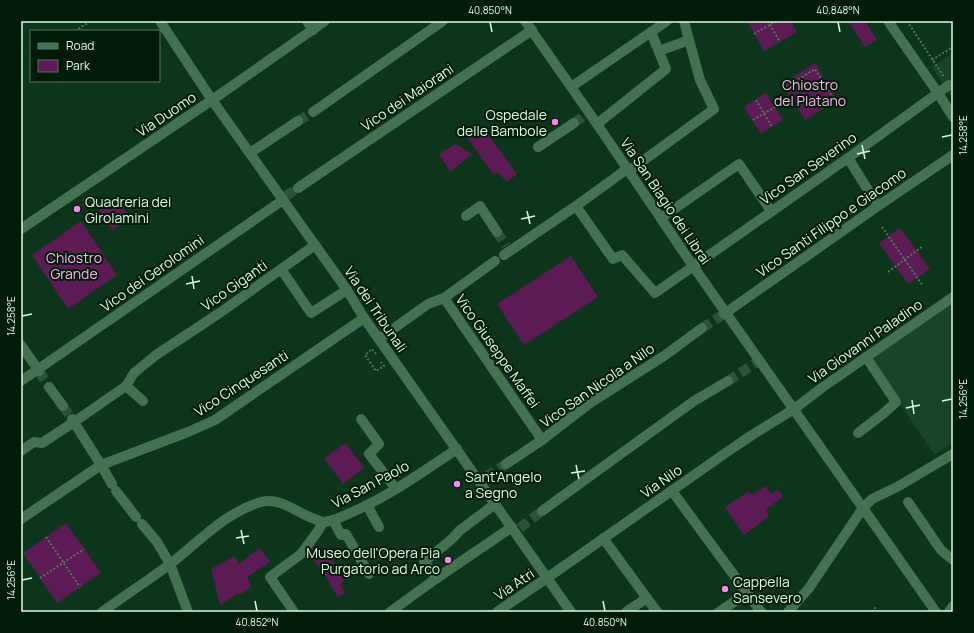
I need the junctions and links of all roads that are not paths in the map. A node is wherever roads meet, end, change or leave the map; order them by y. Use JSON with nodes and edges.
{"nodes":[{"id":1,"x":160,"y":21,"type":"edge"},
{"id":2,"x":325,"y":21,"type":"edge"},
{"id":3,"x":443,"y":21,"type":"edge"},
{"id":4,"x":526,"y":21,"type":"edge"},
{"id":5,"x":667,"y":21,"type":"edge"},
{"id":6,"x":684,"y":21,"type":"edge"},
{"id":7,"x":888,"y":21,"type":"edge"},
{"id":8,"x":310,"y":25,"type":"edge"},
{"id":9,"x":532,"y":30,"type":"junction"},
{"id":10,"x":651,"y":32,"type":"junction"},
{"id":11,"x":689,"y":40,"type":"junction"},
{"id":12,"x":659,"y":50,"type":"junction"},
{"id":13,"x":949,"y":85,"type":"road end"},
{"id":14,"x":571,"y":87,"type":"junction"},
{"id":15,"x":938,"y":93,"type":"junction"},
{"id":16,"x":212,"y":100,"type":"junction"},
{"id":17,"x":313,"y":112,"type":"tunnel mouth"},
{"id":18,"x":953,"y":117,"type":"edge"},
{"id":19,"x":298,"y":121,"type":"tunnel mouth"},
{"id":20,"x":574,"y":123,"type":"tunnel mouth"},
{"id":21,"x":597,"y":124,"type":"junction"},
{"id":22,"x":538,"y":147,"type":"dead end"},
{"id":23,"x":250,"y":153,"type":"junction"},
{"id":24,"x":953,"y":155,"type":"edge"},
{"id":25,"x":848,"y":158,"type":"junction"},
{"id":26,"x":628,"y":170,"type":"junction"},
{"id":27,"x":298,"y":188,"type":"tunnel mouth"},
{"id":28,"x":284,"y":198,"type":"junction"},
{"id":29,"x":576,"y":206,"type":"junction"},
{"id":30,"x":878,"y":206,"type":"junction"},
{"id":31,"x":771,"y":211,"type":"junction"},
{"id":32,"x":466,"y":216,"type":"dead end"},
{"id":33,"x":661,"y":218,"type":"junction"},
{"id":34,"x":21,"y":229,"type":"edge"},
{"id":35,"x":497,"y":232,"type":"tunnel mouth"},
{"id":36,"x":315,"y":245,"type":"junction"},
{"id":37,"x":693,"y":266,"type":"junction"},
{"id":38,"x":281,"y":269,"type":"junction"},
{"id":39,"x":347,"y":290,"type":"junction"},
{"id":40,"x":953,"y":297,"type":"edge"},
{"id":41,"x":444,"y":298,"type":"junction"},
{"id":42,"x":725,"y":313,"type":"junction"},
{"id":43,"x":364,"y":318,"type":"junction"},
{"id":44,"x":702,"y":328,"type":"tunnel mouth"},
{"id":45,"x":379,"y":339,"type":"junction"},
{"id":46,"x":21,"y":345,"type":"edge"},
{"id":47,"x":866,"y":357,"type":"junction"},
{"id":48,"x":38,"y":370,"type":"junction"},
{"id":49,"x":21,"y":381,"type":"edge"},
{"id":50,"x":728,"y":381,"type":"tunnel mouth"},
{"id":51,"x":126,"y":386,"type":"junction"},
{"id":52,"x":49,"y":387,"type":"tunnel mouth"},
{"id":53,"x":143,"y":401,"type":"dead end"},
{"id":54,"x":63,"y":406,"type":"tunnel mouth"},
{"id":55,"x":794,"y":409,"type":"junction"},
{"id":56,"x":361,"y":419,"type":"dead end"},
{"id":57,"x":73,"y":421,"type":"junction"},
{"id":58,"x":858,"y":433,"type":"dead end"},
{"id":59,"x":542,"y":440,"type":"junction"},
{"id":60,"x":457,"y":450,"type":"junction"},
{"id":61,"x":21,"y":451,"type":"edge"},
{"id":62,"x":953,"y":454,"type":"edge"},
{"id":63,"x":506,"y":464,"type":"tunnel mouth"},
{"id":64,"x":101,"y":466,"type":"junction"},
{"id":65,"x":897,"y":487,"type":"junction"},
{"id":66,"x":396,"y":489,"type":"junction"},
{"id":67,"x":672,"y":491,"type":"junction"},
{"id":68,"x":495,"y":504,"type":"junction"},
{"id":69,"x":367,"y":505,"type":"junction"},
{"id":70,"x":862,"y":508,"type":"junction"},
{"id":71,"x":542,"y":511,"type":"tunnel mouth"},
{"id":72,"x":21,"y":519,"type":"edge"},
{"id":73,"x":328,"y":521,"type":"junction"},
{"id":74,"x":379,"y":527,"type":"dead end"},
{"id":75,"x":516,"y":529,"type":"junction"},
{"id":76,"x":603,"y":538,"type":"junction"},
{"id":77,"x":953,"y":560,"type":"edge"},
{"id":78,"x":170,"y":564,"type":"junction"},
{"id":79,"x":369,"y":574,"type":"dead end"},
{"id":80,"x":437,"y":578,"type":"junction"},
{"id":81,"x":547,"y":578,"type":"junction"},
{"id":82,"x":748,"y":593,"type":"junction"},
{"id":83,"x":647,"y":598,"type":"junction"},
{"id":84,"x":953,"y":606,"type":"edge"},
{"id":85,"x":102,"y":612,"type":"edge"},
{"id":86,"x":188,"y":612,"type":"edge"},
{"id":87,"x":294,"y":612,"type":"edge"},
{"id":88,"x":390,"y":612,"type":"edge"},
{"id":89,"x":497,"y":612,"type":"edge"},
{"id":90,"x":570,"y":612,"type":"edge"},
{"id":91,"x":626,"y":612,"type":"edge"},
{"id":92,"x":656,"y":612,"type":"edge"},
{"id":93,"x":720,"y":612,"type":"edge"},
{"id":94,"x":761,"y":612,"type":"edge"},
{"id":95,"x":788,"y":612,"type":"edge"},
{"id":96,"x":936,"y":612,"type":"edge"},
{"id":97,"x":949,"y":612,"type":"edge"}],
"edges":[{"from":1,"to":16,"type":"street","name":"Via dei Tribunali"},
{"from":2,"to":8,"type":"street","name":"Via Duomo"},
{"from":3,"to":17,"type":"street"},
{"from":4,"to":9,"type":"street","name":"Via San Biagio dei Librai"},
{"from":5,"to":10,"type":"street"},
{"from":6,"to":11,"type":"street"},
{"from":7,"to":15,"type":"street"},
{"from":8,"to":16,"type":"street","name":"Via Duomo"},
{"from":9,"to":14,"type":"street","name":"Via San Biagio dei Librai"},
{"from":9,"to":27,"type":"street","name":"Vico dei Maiorani"},
{"from":10,"to":12,"type":"street"},
{"from":10,"to":14,"type":"street"},
{"from":11,"to":12,"type":"street"},
{"from":11,"to":26,"type":"street"},
{"from":12,"to":21,"type":"street"},
{"from":13,"to":15,"type":"street","name":"Vico San Severino"},
{"from":14,"to":21,"type":"street","name":"Via San Biagio dei Librai"},
{"from":15,"to":18,"type":"street"},
{"from":15,"to":25,"type":"street","name":"Vico San Severino"},
{"from":16,"to":23,"type":"street","name":"Via dei Tribunali"},
{"from":16,"to":34,"type":"street","name":"Via Duomo"},
{"from":19,"to":23,"type":"street"},
{"from":20,"to":22,"type":"street"},
{"from":21,"to":26,"type":"street","name":"Via San Biagio dei Librai"},
{"from":23,"to":28,"type":"street","name":"Via dei Tribunali"},
{"from":24,"to":30,"type":"street","name":"Vico Santi Filippo e Giacomo"},
{"from":25,"to":30,"type":"street"},
{"from":25,"to":31,"type":"street","name":"Vico San Severino"},
{"from":26,"to":29,"type":"street"},
{"from":26,"to":33,"type":"street","name":"Via San Biagio dei Librai"},
{"from":28,"to":36,"type":"street","name":"Via dei Tribunali"},
{"from":28,"to":48,"type":"street","name":"Vico dei Gerolomini"},
{"from":29,"to":37,"type":"street","name":"Vico San Severino"},
{"from":29,"to":41,"type":"street"},
{"from":30,"to":42,"type":"street","name":"Vico Santi Filippo e Giacomo"},
{"from":31,"to":33,"type":"street"},
{"from":31,"to":37,"type":"street","name":"Vico San Severino"},
{"from":32,"to":35,"type":"street"},
{"from":33,"to":37,"type":"street","name":"Via San Biagio dei Librai"},
{"from":36,"to":38,"type":"street","name":"Vico Giganti"},
{"from":36,"to":39,"type":"street","name":"Via dei Tribunali"},
{"from":37,"to":42,"type":"street","name":"Via San Biagio dei Librai"},
{"from":38,"to":39,"type":"street"},
{"from":38,"to":51,"type":"street","name":"Vico Giganti"},
{"from":39,"to":43,"type":"street","name":"Via dei Tribunali"},
{"from":40,"to":47,"type":"street","name":"Via Giovanni Paladino"},
{"from":41,"to":45,"type":"street"},
{"from":41,"to":59,"type":"street","name":"Vico Giuseppe Maffei"},
{"from":42,"to":55,"type":"street","name":"Via San Biagio dei Librai"},
{"from":43,"to":45,"type":"street","name":"Via dei Tribunali"},
{"from":43,"to":64,"type":"street","name":"Vico Cinquesanti"},
{"from":44,"to":59,"type":"street","name":"Vico San Nicola a Nilo"},
{"from":45,"to":60,"type":"street","name":"Via dei Tribunali"},
{"from":46,"to":48,"type":"street"},
{"from":47,"to":55,"type":"street","name":"Via Giovanni Paladino"},
{"from":47,"to":58,"type":"street"},
{"from":48,"to":49,"type":"street","name":"Vico dei Gerolomini"},
{"from":50,"to":71,"type":"street"},
{"from":51,"to":53,"type":"street"},
{"from":51,"to":57,"type":"street"},
{"from":52,"to":54,"type":"street"},
{"from":55,"to":67,"type":"street","name":"Via Nilo"},
{"from":55,"to":70,"type":"street","name":"Via San Biagio dei Librai"},
{"from":56,"to":66,"type":"street"},
{"from":57,"to":61,"type":"street"},
{"from":57,"to":64,"type":"street"},
{"from":59,"to":63,"type":"street","name":"Vico San Nicola a Nilo"},
{"from":60,"to":66,"type":"street","name":"Via San Paolo"},
{"from":60,"to":68,"type":"street","name":"Via dei Tribunali"},
{"from":62,"to":65,"type":"street"},
{"from":64,"to":72,"type":"street","name":"Vico Cinquesanti"},
{"from":64,"to":78,"type":"street"},
{"from":65,"to":70,"type":"street"},
{"from":65,"to":77,"type":"street"},
{"from":66,"to":69,"type":"street","name":"Via San Paolo"},
{"from":67,"to":76,"type":"street","name":"Via Nilo"},
{"from":67,"to":82,"type":"street"},
{"from":68,"to":75,"type":"street","name":"Via dei Tribunali"},
{"from":68,"to":80,"type":"street"},
{"from":69,"to":73,"type":"street","name":"Via San Paolo"},
{"from":69,"to":74,"type":"street"},
{"from":70,"to":95,"type":"street"},
{"from":70,"to":96,"type":"street","name":"Via San Biagio dei Librai"},
{"from":73,"to":78,"type":"street","name":"Via San Paolo"},
{"from":73,"to":79,"type":"street"},
{"from":73,"to":87,"type":"street"},
{"from":75,"to":80,"type":"street"},
{"from":75,"to":81,"type":"street","name":"Via dei Tribunali"},
{"from":76,"to":81,"type":"street","name":"Via Nilo"},
{"from":76,"to":83,"type":"street"},
{"from":78,"to":85,"type":"street","name":"Via San Paolo"},
{"from":78,"to":86,"type":"street"},
{"from":80,"to":88,"type":"street"},
{"from":81,"to":89,"type":"street","name":"Via Atri"},
{"from":81,"to":90,"type":"street","name":"Via dei Tribunali"},
{"from":82,"to":93,"type":"street"},
{"from":82,"to":94,"type":"street"},
{"from":83,"to":91,"type":"street"},
{"from":83,"to":92,"type":"street"},
{"from":84,"to":97,"type":"street"}]}
